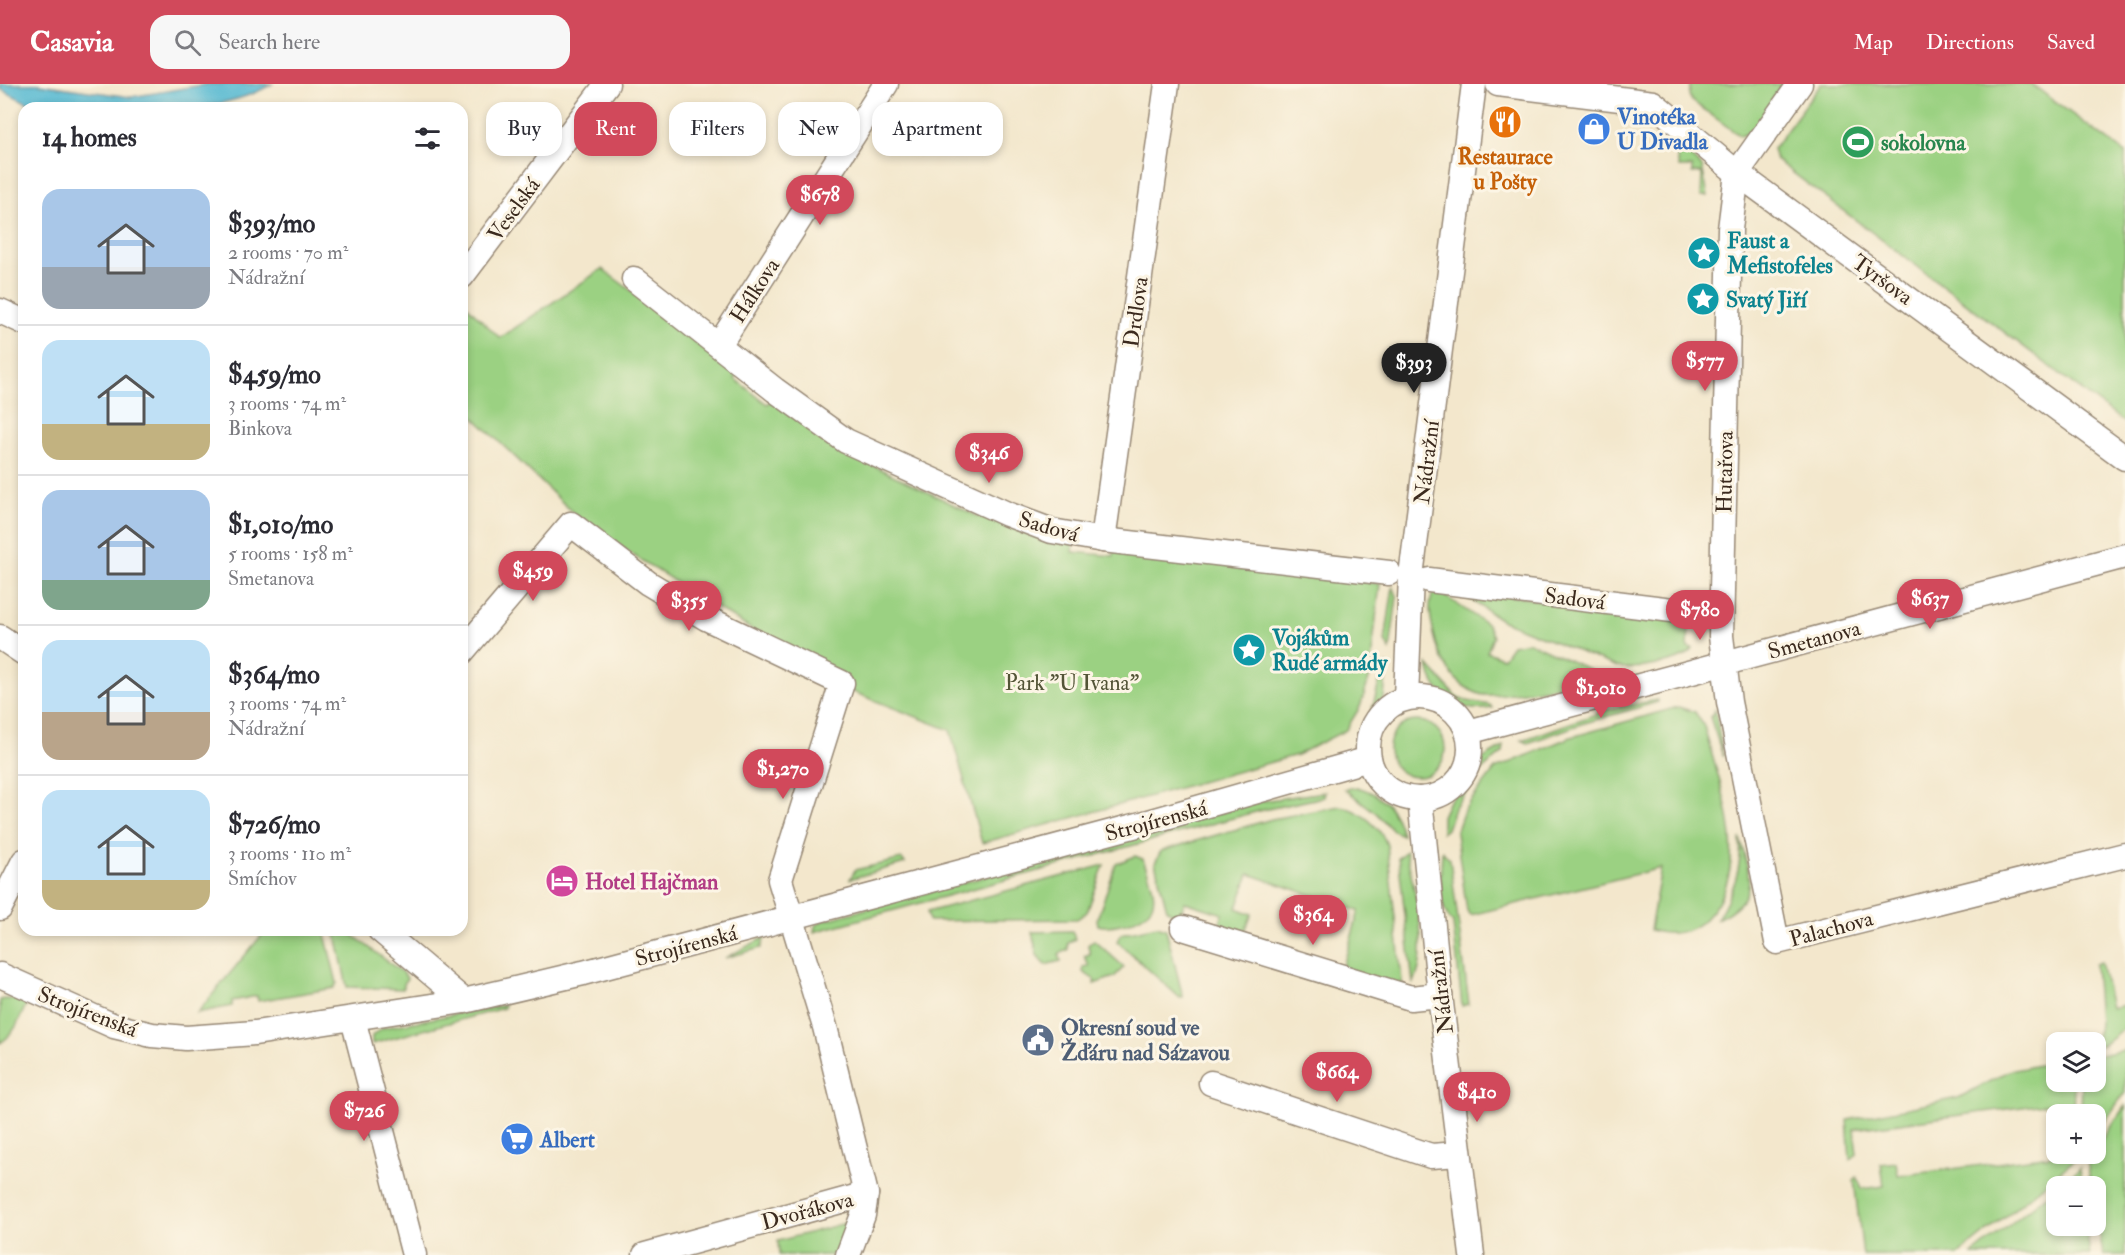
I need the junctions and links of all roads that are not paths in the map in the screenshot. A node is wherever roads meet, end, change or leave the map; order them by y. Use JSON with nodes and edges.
{"nodes":[{"id":1,"x":607,"y":84,"type":"edge"},
{"id":2,"x":886,"y":84,"type":"edge"},
{"id":3,"x":1167,"y":84,"type":"edge"},
{"id":4,"x":1474,"y":84,"type":"edge"},
{"id":5,"x":1498,"y":84,"type":"edge"},
{"id":6,"x":1800,"y":84,"type":"edge"},
{"id":7,"x":1657,"y":94,"type":"edge"},
{"id":8,"x":1737,"y":173,"type":"junction"},
{"id":9,"x":468,"y":268,"type":"edge"},
{"id":10,"x":634,"y":279,"type":"dead end"},
{"id":11,"x":0,"y":311,"type":"edge"},
{"id":12,"x":18,"y":319,"type":"edge"},
{"id":13,"x":719,"y":345,"type":"junction"},
{"id":14,"x":2125,"y":458,"type":"edge"},
{"id":15,"x":1103,"y":540,"type":"junction"},
{"id":16,"x":2125,"y":556,"type":"edge"},
{"id":17,"x":1389,"y":573,"type":"dead end"},
{"id":18,"x":1429,"y":580,"type":"dead end"},
{"id":19,"x":1721,"y":616,"type":"junction"},
{"id":20,"x":0,"y":637,"type":"edge"},
{"id":21,"x":468,"y":645,"type":"edge"},
{"id":22,"x":18,"y":649,"type":"edge"},
{"id":23,"x":1724,"y":663,"type":"junction"},
{"id":24,"x":1406,"y":698,"type":"junction"},
{"id":25,"x":1468,"y":732,"type":"junction"},
{"id":26,"x":1369,"y":759,"type":"junction"},
{"id":27,"x":1420,"y":799,"type":"junction"},
{"id":28,"x":2125,"y":855,"type":"edge"},
{"id":29,"x":18,"y":873,"type":"edge"},
{"id":30,"x":0,"y":908,"type":"edge"},
{"id":31,"x":791,"y":917,"type":"junction"},
{"id":32,"x":1183,"y":928,"type":"dead end"},
{"id":33,"x":387,"y":936,"type":"edge"},
{"id":34,"x":0,"y":975,"type":"edge"},
{"id":35,"x":1440,"y":995,"type":"junction"},
{"id":36,"x":464,"y":1001,"type":"junction"},
{"id":37,"x":353,"y":1019,"type":"junction"},
{"id":38,"x":1211,"y":1083,"type":"dead end"},
{"id":39,"x":1459,"y":1154,"type":"junction"},
{"id":40,"x":866,"y":1194,"type":"junction"},
{"id":41,"x":414,"y":1255,"type":"edge"},
{"id":42,"x":645,"y":1255,"type":"edge"},
{"id":43,"x":848,"y":1255,"type":"edge"},
{"id":44,"x":1472,"y":1255,"type":"edge"}],
"edges":[{"from":1,"to":9,"type":"street","name":"Veselská"},
{"from":2,"to":13,"type":"street","name":"Hálkova"},
{"from":3,"to":15,"type":"street","name":"Drdlova"},
{"from":4,"to":24,"type":"street","name":"Nádražní"},
{"from":5,"to":7,"type":"street","name":"Tyršova"},
{"from":6,"to":8,"type":"street"},
{"from":7,"to":8,"type":"street","name":"Tyršova"},
{"from":8,"to":14,"type":"street","name":"Tyršova"},
{"from":8,"to":19,"type":"street","name":"Hutařova"},
{"from":10,"to":13,"type":"street","name":"Sadová"},
{"from":11,"to":12,"type":"street"},
{"from":13,"to":15,"type":"street","name":"Sadová"},
{"from":15,"to":17,"type":"street","name":"Sadová"},
{"from":16,"to":23,"type":"street","name":"Smetanova"},
{"from":18,"to":19,"type":"street","name":"Sadová"},
{"from":19,"to":23,"type":"street","name":"Hutařova"},
{"from":20,"to":22,"type":"street"},
{"from":21,"to":31,"type":"street"},
{"from":23,"to":25,"type":"street","name":"Smetanova"},
{"from":23,"to":28,"type":"street","name":"Palachova"},
{"from":24,"to":25,"type":"street"},
{"from":24,"to":26,"type":"street"},
{"from":25,"to":27,"type":"street"},
{"from":26,"to":27,"type":"street"},
{"from":26,"to":31,"type":"street","name":"Strojírenská"},
{"from":27,"to":35,"type":"street","name":"Nádražní"},
{"from":29,"to":30,"type":"street"},
{"from":31,"to":36,"type":"street","name":"Strojírenská"},
{"from":31,"to":40,"type":"street"},
{"from":32,"to":35,"type":"street"},
{"from":33,"to":36,"type":"street"},
{"from":34,"to":37,"type":"street","name":"Strojírenská"},
{"from":35,"to":39,"type":"street","name":"Nádražní"},
{"from":36,"to":37,"type":"street","name":"Strojírenská"},
{"from":37,"to":41,"type":"street"},
{"from":38,"to":39,"type":"street"},
{"from":39,"to":44,"type":"street","name":"Nádražní"},
{"from":40,"to":42,"type":"street","name":"Dvořákova"},
{"from":40,"to":43,"type":"street"}]}
